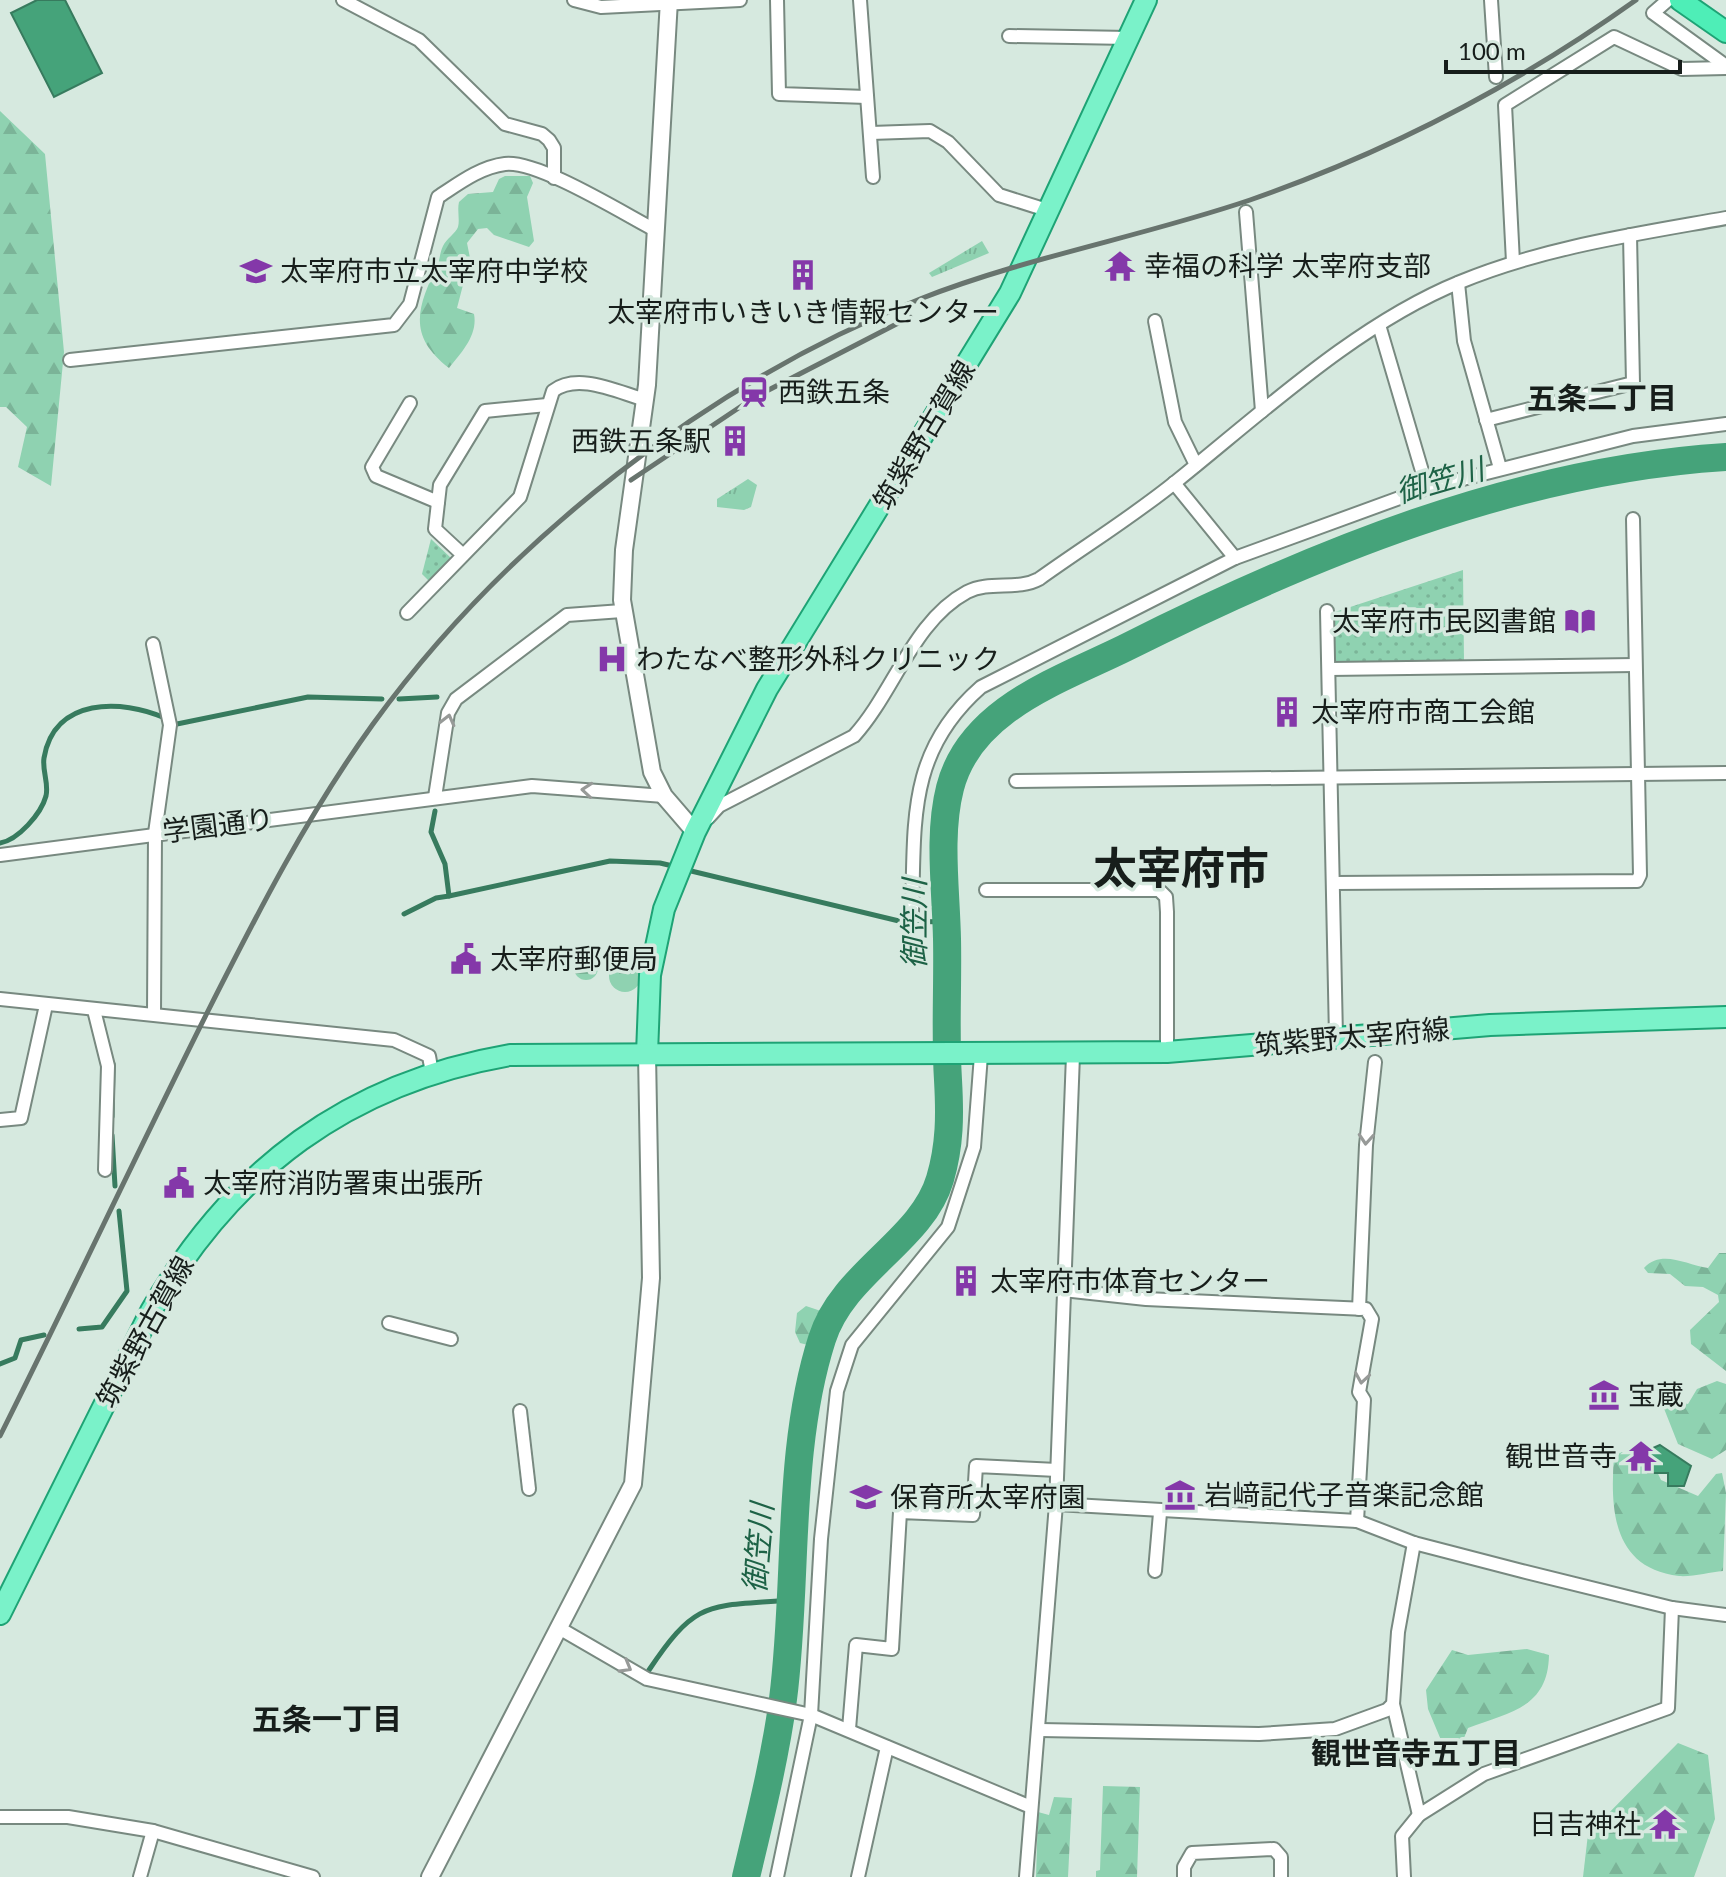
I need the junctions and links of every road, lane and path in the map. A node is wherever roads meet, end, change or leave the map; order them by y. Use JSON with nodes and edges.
{"nodes":[{"id":1,"x":343,"y":0,"type":"edge"},
{"id":2,"x":574,"y":0,"type":"edge"},
{"id":3,"x":740,"y":0,"type":"edge"},
{"id":4,"x":777,"y":0,"type":"edge"},
{"id":5,"x":860,"y":0,"type":"edge"},
{"id":6,"x":1146,"y":0,"type":"edge"},
{"id":7,"x":1491,"y":0,"type":"edge"},
{"id":8,"x":1668,"y":0,"type":"edge"},
{"id":9,"x":1680,"y":0,"type":"edge"},
{"id":10,"x":669,"y":3,"type":"edge"},
{"id":11,"x":1726,"y":32,"type":"edge"},
{"id":12,"x":1009,"y":36,"type":"dead end"},
{"id":13,"x":1129,"y":38,"type":"junction"},
{"id":14,"x":1726,"y":67,"type":"edge"},
{"id":15,"x":1496,"y":77,"type":"dead end"},
{"id":16,"x":867,"y":97,"type":"junction"},
{"id":17,"x":871,"y":133,"type":"junction"},
{"id":18,"x":873,"y":177,"type":"dead end"},
{"id":19,"x":554,"y":178,"type":"junction"},
{"id":20,"x":1050,"y":211,"type":"junction"},
{"id":21,"x":1246,"y":212,"type":"dead end"},
{"id":22,"x":1726,"y":218,"type":"edge"},
{"id":23,"x":657,"y":231,"type":"junction"},
{"id":24,"x":1630,"y":235,"type":"junction"},
{"id":25,"x":1513,"y":262,"type":"junction"},
{"id":26,"x":1458,"y":283,"type":"junction"},
{"id":27,"x":1155,"y":321,"type":"dead end"},
{"id":28,"x":1379,"y":325,"type":"junction"},
{"id":29,"x":70,"y":360,"type":"dead end"},
{"id":30,"x":646,"y":400,"type":"junction"},
{"id":31,"x":410,"y":403,"type":"dead end"},
{"id":32,"x":547,"y":405,"type":"junction"},
{"id":33,"x":1262,"y":411,"type":"junction"},
{"id":34,"x":1486,"y":420,"type":"junction"},
{"id":35,"x":1726,"y":424,"type":"edge"},
{"id":36,"x":1196,"y":465,"type":"junction"},
{"id":37,"x":1500,"y":468,"type":"junction"},
{"id":38,"x":1174,"y":483,"type":"junction"},
{"id":39,"x":1427,"y":488,"type":"junction"},
{"id":40,"x":438,"y":502,"type":"junction"},
{"id":41,"x":1633,"y":519,"type":"dead end"},
{"id":42,"x":463,"y":555,"type":"junction"},
{"id":43,"x":1235,"y":558,"type":"junction"},
{"id":44,"x":622,"y":611,"type":"junction"},
{"id":45,"x":1327,"y":611,"type":"dead end"},
{"id":46,"x":407,"y":613,"type":"dead end"},
{"id":47,"x":153,"y":644,"type":"dead end"},
{"id":48,"x":1635,"y":665,"type":"junction"},
{"id":49,"x":1329,"y":669,"type":"junction"},
{"id":50,"x":1639,"y":773,"type":"junction"},
{"id":51,"x":1726,"y":773,"type":"edge"},
{"id":52,"x":1330,"y":777,"type":"junction"},
{"id":53,"x":1016,"y":781,"type":"dead end"},
{"id":54,"x":664,"y":796,"type":"junction"},
{"id":55,"x":435,"y":797,"type":"junction"},
{"id":56,"x":695,"y":832,"type":"junction"},
{"id":57,"x":155,"y":833,"type":"junction"},
{"id":58,"x":0,"y":855,"type":"edge"},
{"id":59,"x":1334,"y":883,"type":"junction"},
{"id":60,"x":986,"y":890,"type":"dead end"},
{"id":61,"x":912,"y":912,"type":"dead end"},
{"id":62,"x":0,"y":999,"type":"edge"},
{"id":63,"x":46,"y":1005,"type":"junction"},
{"id":64,"x":94,"y":1010,"type":"junction"},
{"id":65,"x":154,"y":1014,"type":"junction"},
{"id":66,"x":1726,"y":1017,"type":"edge"},
{"id":67,"x":1336,"y":1037,"type":"junction"},
{"id":68,"x":1167,"y":1052,"type":"junction"},
{"id":69,"x":647,"y":1054,"type":"junction"},
{"id":70,"x":979,"y":1055,"type":"junction"},
{"id":71,"x":1073,"y":1055,"type":"junction"},
{"id":72,"x":1375,"y":1062,"type":"dead end"},
{"id":73,"x":432,"y":1073,"type":"junction"},
{"id":74,"x":0,"y":1120,"type":"edge"},
{"id":75,"x":105,"y":1170,"type":"dead end"},
{"id":76,"x":1063,"y":1290,"type":"junction"},
{"id":77,"x":1359,"y":1309,"type":"junction"},
{"id":78,"x":389,"y":1323,"type":"dead end"},
{"id":79,"x":451,"y":1339,"type":"dead end"},
{"id":80,"x":520,"y":1411,"type":"dead end"},
{"id":81,"x":1057,"y":1470,"type":"junction"},
{"id":82,"x":529,"y":1489,"type":"dead end"},
{"id":83,"x":1056,"y":1504,"type":"junction"},
{"id":84,"x":1160,"y":1513,"type":"junction"},
{"id":85,"x":1357,"y":1521,"type":"junction"},
{"id":86,"x":1414,"y":1543,"type":"junction"},
{"id":87,"x":1155,"y":1571,"type":"dead end"},
{"id":88,"x":1672,"y":1608,"type":"junction"},
{"id":89,"x":0,"y":1614,"type":"edge"},
{"id":90,"x":1726,"y":1615,"type":"edge"},
{"id":91,"x":559,"y":1628,"type":"junction"},
{"id":92,"x":1393,"y":1704,"type":"junction"},
{"id":93,"x":808,"y":1714,"type":"junction"},
{"id":94,"x":849,"y":1729,"type":"junction"},
{"id":95,"x":1040,"y":1730,"type":"junction"},
{"id":96,"x":887,"y":1747,"type":"junction"},
{"id":97,"x":1031,"y":1807,"type":"junction"},
{"id":98,"x":1419,"y":1815,"type":"junction"},
{"id":99,"x":0,"y":1817,"type":"edge"},
{"id":100,"x":153,"y":1831,"type":"junction"},
{"id":101,"x":140,"y":1877,"type":"edge"},
{"id":102,"x":313,"y":1877,"type":"edge"},
{"id":103,"x":430,"y":1877,"type":"edge"},
{"id":104,"x":777,"y":1877,"type":"edge"},
{"id":105,"x":858,"y":1877,"type":"edge"},
{"id":106,"x":1026,"y":1877,"type":"edge"},
{"id":107,"x":1184,"y":1877,"type":"edge"},
{"id":108,"x":1281,"y":1877,"type":"edge"},
{"id":109,"x":1404,"y":1877,"type":"edge"}],
"edges":[{"from":1,"to":19,"type":"street"},
{"from":2,"to":10,"type":"street"},
{"from":3,"to":10,"type":"street"},
{"from":4,"to":16,"type":"street"},
{"from":5,"to":16,"type":"street"},
{"from":6,"to":13,"type":"main road","name":"筑紫野古賀線"},
{"from":7,"to":15,"type":"street"},
{"from":8,"to":14,"type":"street"},
{"from":9,"to":11,"type":"highway"},
{"from":10,"to":23,"type":"street"},
{"from":12,"to":13,"type":"street"},
{"from":13,"to":20,"type":"main road","name":"筑紫野古賀線"},
{"from":14,"to":25,"type":"street"},
{"from":16,"to":17,"type":"street"},
{"from":17,"to":18,"type":"street"},
{"from":17,"to":20,"type":"street"},
{"from":19,"to":23,"type":"street"},
{"from":19,"to":29,"type":"street"},
{"from":20,"to":56,"type":"main road","name":"筑紫野古賀線"},
{"from":21,"to":33,"type":"street"},
{"from":22,"to":24,"type":"street"},
{"from":23,"to":30,"type":"street"},
{"from":24,"to":25,"type":"street"},
{"from":24,"to":34,"type":"street"},
{"from":25,"to":26,"type":"street"},
{"from":26,"to":28,"type":"street"},
{"from":26,"to":34,"type":"street"},
{"from":27,"to":36,"type":"street"},
{"from":28,"to":33,"type":"street"},
{"from":28,"to":39,"type":"street"},
{"from":30,"to":32,"type":"street"},
{"from":30,"to":44,"type":"street"},
{"from":31,"to":40,"type":"street"},
{"from":32,"to":40,"type":"street"},
{"from":32,"to":42,"type":"street"},
{"from":33,"to":36,"type":"street"},
{"from":34,"to":37,"type":"street"},
{"from":35,"to":37,"type":"street"},
{"from":36,"to":38,"type":"street"},
{"from":37,"to":39,"type":"street"},
{"from":38,"to":43,"type":"street"},
{"from":38,"to":56,"type":"street"},
{"from":39,"to":43,"type":"street"},
{"from":40,"to":42,"type":"street"},
{"from":41,"to":48,"type":"street"},
{"from":42,"to":46,"type":"street"},
{"from":43,"to":61,"type":"street"},
{"from":44,"to":54,"type":"street"},
{"from":55,"to":44,"type":"street","one_way":true},
{"from":45,"to":49,"type":"street"},
{"from":47,"to":57,"type":"street"},
{"from":48,"to":49,"type":"street"},
{"from":48,"to":50,"type":"street"},
{"from":49,"to":52,"type":"street"},
{"from":50,"to":51,"type":"street"},
{"from":50,"to":52,"type":"street"},
{"from":50,"to":59,"type":"street"},
{"from":52,"to":53,"type":"street"},
{"from":52,"to":59,"type":"street"},
{"from":54,"to":55,"type":"street","name":"学園通り","one_way":true},
{"from":54,"to":56,"type":"street"},
{"from":55,"to":57,"type":"street","name":"学園通り"},
{"from":56,"to":69,"type":"main road","name":"筑紫野古賀線"},
{"from":57,"to":58,"type":"street","name":"学園通り"},
{"from":57,"to":65,"type":"street"},
{"from":59,"to":67,"type":"street"},
{"from":60,"to":68,"type":"street"},
{"from":62,"to":63,"type":"street"},
{"from":63,"to":64,"type":"street"},
{"from":63,"to":74,"type":"street"},
{"from":64,"to":65,"type":"street"},
{"from":64,"to":75,"type":"street"},
{"from":65,"to":73,"type":"street"},
{"from":66,"to":67,"type":"main road","name":"筑紫野太宰府線"},
{"from":67,"to":68,"type":"main road","name":"筑紫野太宰府線"},
{"from":68,"to":71,"type":"main road","name":"筑紫野太宰府線"},
{"from":69,"to":70,"type":"main road","name":"筑紫野太宰府線"},
{"from":69,"to":73,"type":"main road","name":"筑紫野古賀線"},
{"from":69,"to":91,"type":"street"},
{"from":70,"to":71,"type":"main road","name":"筑紫野太宰府線"},
{"from":70,"to":93,"type":"street"},
{"from":71,"to":76,"type":"street"},
{"from":72,"to":77,"type":"street","one_way":true},
{"from":73,"to":89,"type":"main road","name":"筑紫野古賀線"},
{"from":76,"to":77,"type":"street"},
{"from":76,"to":81,"type":"street"},
{"from":77,"to":85,"type":"street","one_way":true},
{"from":78,"to":79,"type":"street"},
{"from":80,"to":82,"type":"street"},
{"from":81,"to":83,"type":"street"},
{"from":81,"to":94,"type":"street"},
{"from":83,"to":84,"type":"street"},
{"from":83,"to":95,"type":"street"},
{"from":84,"to":85,"type":"street"},
{"from":84,"to":87,"type":"street"},
{"from":85,"to":86,"type":"street"},
{"from":86,"to":88,"type":"street"},
{"from":86,"to":92,"type":"street"},
{"from":88,"to":90,"type":"street"},
{"from":88,"to":98,"type":"street"},
{"from":91,"to":93,"type":"street","one_way":true},
{"from":91,"to":103,"type":"street"},
{"from":92,"to":95,"type":"street"},
{"from":92,"to":98,"type":"street"},
{"from":93,"to":94,"type":"street"},
{"from":93,"to":104,"type":"street"},
{"from":94,"to":96,"type":"street"},
{"from":95,"to":97,"type":"street"},
{"from":96,"to":97,"type":"street"},
{"from":96,"to":105,"type":"street"},
{"from":97,"to":106,"type":"street"},
{"from":98,"to":109,"type":"street"},
{"from":99,"to":100,"type":"street"},
{"from":100,"to":101,"type":"street"},
{"from":100,"to":102,"type":"street"},
{"from":107,"to":108,"type":"street"}]}
